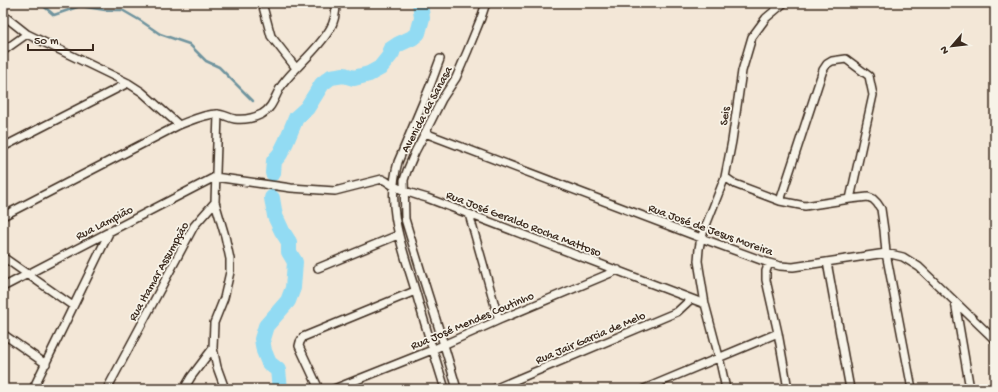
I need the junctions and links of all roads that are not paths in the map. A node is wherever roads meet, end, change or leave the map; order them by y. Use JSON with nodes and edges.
{"nodes":[{"id":1,"x":262,"y":3,"type":"edge"},
{"id":2,"x":336,"y":3,"type":"edge"},
{"id":3,"x":486,"y":3,"type":"edge"},
{"id":4,"x":783,"y":4,"type":"edge"},
{"id":5,"x":3,"y":15,"type":"edge"},
{"id":6,"x":27,"y":34,"type":"junction"},
{"id":7,"x":3,"y":52,"type":"edge"},
{"id":8,"x":440,"y":59,"type":"dead end"},
{"id":9,"x":296,"y":68,"type":"junction"},
{"id":10,"x":128,"y":83,"type":"junction"},
{"id":11,"x":218,"y":114,"type":"junction"},
{"id":12,"x":179,"y":125,"type":"junction"},
{"id":13,"x":425,"y":133,"type":"junction"},
{"id":14,"x":3,"y":147,"type":"edge"},
{"id":15,"x":215,"y":177,"type":"junction"},
{"id":16,"x":726,"y":177,"type":"junction"},
{"id":17,"x":394,"y":187,"type":"junction"},
{"id":18,"x":405,"y":191,"type":"junction"},
{"id":19,"x":850,"y":199,"type":"junction"},
{"id":20,"x":780,"y":201,"type":"junction"},
{"id":21,"x":215,"y":202,"type":"junction"},
{"id":22,"x":469,"y":214,"type":"junction"},
{"id":23,"x":3,"y":216,"type":"edge"},
{"id":24,"x":110,"y":231,"type":"junction"},
{"id":25,"x":398,"y":235,"type":"junction"},
{"id":26,"x":701,"y":238,"type":"junction"},
{"id":27,"x":886,"y":253,"type":"junction"},
{"id":28,"x":3,"y":257,"type":"edge"},
{"id":29,"x":827,"y":262,"type":"junction"},
{"id":30,"x":769,"y":263,"type":"junction"},
{"id":31,"x":318,"y":268,"type":"dead end"},
{"id":32,"x":618,"y":270,"type":"junction"},
{"id":33,"x":27,"y":274,"type":"junction"},
{"id":34,"x":3,"y":287,"type":"edge"},
{"id":35,"x":415,"y":291,"type":"junction"},
{"id":36,"x":690,"y":299,"type":"junction"},
{"id":37,"x":955,"y":301,"type":"junction"},
{"id":38,"x":705,"y":304,"type":"junction"},
{"id":39,"x":74,"y":306,"type":"junction"},
{"id":40,"x":499,"y":320,"type":"junction"},
{"id":41,"x":778,"y":332,"type":"junction"},
{"id":42,"x":3,"y":334,"type":"edge"},
{"id":43,"x":995,"y":340,"type":"edge"},
{"id":44,"x":444,"y":345,"type":"junction"},
{"id":45,"x":213,"y":348,"type":"junction"},
{"id":46,"x":432,"y":350,"type":"junction"},
{"id":47,"x":719,"y":357,"type":"junction"},
{"id":48,"x":46,"y":364,"type":"junction"},
{"id":49,"x":33,"y":389,"type":"edge"},
{"id":50,"x":107,"y":389,"type":"edge"},
{"id":51,"x":184,"y":389,"type":"edge"},
{"id":52,"x":225,"y":389,"type":"edge"},
{"id":53,"x":318,"y":389,"type":"edge"},
{"id":54,"x":334,"y":389,"type":"edge"},
{"id":55,"x":445,"y":389,"type":"edge"},
{"id":56,"x":457,"y":389,"type":"edge"},
{"id":57,"x":494,"y":389,"type":"edge"},
{"id":58,"x":644,"y":389,"type":"edge"},
{"id":59,"x":726,"y":389,"type":"edge"},
{"id":60,"x":788,"y":389,"type":"edge"},
{"id":61,"x":850,"y":389,"type":"edge"},
{"id":62,"x":912,"y":389,"type":"edge"},
{"id":63,"x":970,"y":389,"type":"edge"}],
"edges":[{"from":1,"to":9,"type":"street"},
{"from":2,"to":9,"type":"street"},
{"from":3,"to":13,"type":"street","name":"Avenida da Sanasa"},
{"from":4,"to":16,"type":"street","name":"Seis"},
{"from":5,"to":6,"type":"street"},
{"from":6,"to":7,"type":"street"},
{"from":6,"to":10,"type":"street"},
{"from":8,"to":17,"type":"street","name":"Avenida da Sanasa"},
{"from":9,"to":11,"type":"street"},
{"from":10,"to":12,"type":"street"},
{"from":10,"to":14,"type":"street"},
{"from":11,"to":12,"type":"street"},
{"from":11,"to":15,"type":"street"},
{"from":12,"to":23,"type":"street"},
{"from":13,"to":18,"type":"street","name":"Avenida da Sanasa"},
{"from":13,"to":26,"type":"street","name":"Rua José de Jesus Moreira"},
{"from":15,"to":17,"type":"street","name":"Rua José Geraldo Rocha Mattoso"},
{"from":15,"to":21,"type":"street"},
{"from":15,"to":24,"type":"street","name":"Rua Lampião"},
{"from":16,"to":20,"type":"street"},
{"from":16,"to":26,"type":"street","name":"Seis"},
{"from":17,"to":18,"type":"street","name":"Rua José Geraldo Rocha Mattoso"},
{"from":17,"to":25,"type":"street","name":"Avenida da Sanasa"},
{"from":18,"to":22,"type":"street","name":"Rua José Geraldo Rocha Mattoso"},
{"from":18,"to":44,"type":"street","name":"Avenida da Sanasa"},
{"from":19,"to":20,"type":"street"},
{"from":19,"to":20,"type":"street"},
{"from":19,"to":27,"type":"street"},
{"from":21,"to":45,"type":"street"},
{"from":21,"to":50,"type":"street","name":"Rua Itamar Assumpção"},
{"from":22,"to":32,"type":"street","name":"Rua José Geraldo Rocha Mattoso"},
{"from":22,"to":40,"type":"street"},
{"from":24,"to":33,"type":"street","name":"Rua Lampião"},
{"from":24,"to":39,"type":"street"},
{"from":25,"to":31,"type":"street"},
{"from":25,"to":35,"type":"street","name":"Avenida da Sanasa"},
{"from":26,"to":30,"type":"street","name":"Rua José de Jesus Moreira"},
{"from":26,"to":38,"type":"street","name":"Seis"},
{"from":27,"to":29,"type":"street","name":"Rua José de Jesus Moreira"},
{"from":27,"to":37,"type":"street","name":"Rua José de Jesus Moreira"},
{"from":27,"to":62,"type":"street"},
{"from":28,"to":33,"type":"street"},
{"from":29,"to":30,"type":"street","name":"Rua José de Jesus Moreira"},
{"from":29,"to":61,"type":"street"},
{"from":30,"to":41,"type":"street"},
{"from":32,"to":36,"type":"street","name":"Rua José Geraldo Rocha Mattoso"},
{"from":32,"to":40,"type":"street","name":"Rua José Mendes Coutinho"},
{"from":33,"to":34,"type":"street","name":"Rua Lampião"},
{"from":33,"to":39,"type":"street"},
{"from":35,"to":46,"type":"street","name":"Avenida da Sanasa"},
{"from":35,"to":53,"type":"street"},
{"from":36,"to":38,"type":"street","name":"Rua José Geraldo Rocha Mattoso"},
{"from":36,"to":57,"type":"street","name":"Rua Jair Garcia de Melo"},
{"from":37,"to":43,"type":"street","name":"Rua José de Jesus Moreira"},
{"from":37,"to":63,"type":"street"},
{"from":38,"to":47,"type":"street","name":"Seis"},
{"from":39,"to":48,"type":"street"},
{"from":40,"to":44,"type":"street","name":"Rua José Mendes Coutinho"},
{"from":41,"to":47,"type":"street"},
{"from":41,"to":60,"type":"street"},
{"from":42,"to":48,"type":"street"},
{"from":44,"to":46,"type":"street","name":"Rua José Mendes Coutinho"},
{"from":44,"to":56,"type":"street","name":"Avenida da Sanasa"},
{"from":45,"to":51,"type":"street"},
{"from":45,"to":52,"type":"street"},
{"from":46,"to":54,"type":"street","name":"Rua José Mendes Coutinho"},
{"from":46,"to":55,"type":"street","name":"Avenida da Sanasa"},
{"from":47,"to":58,"type":"street"},
{"from":47,"to":59,"type":"street","name":"Seis"},
{"from":48,"to":49,"type":"street"}]}
